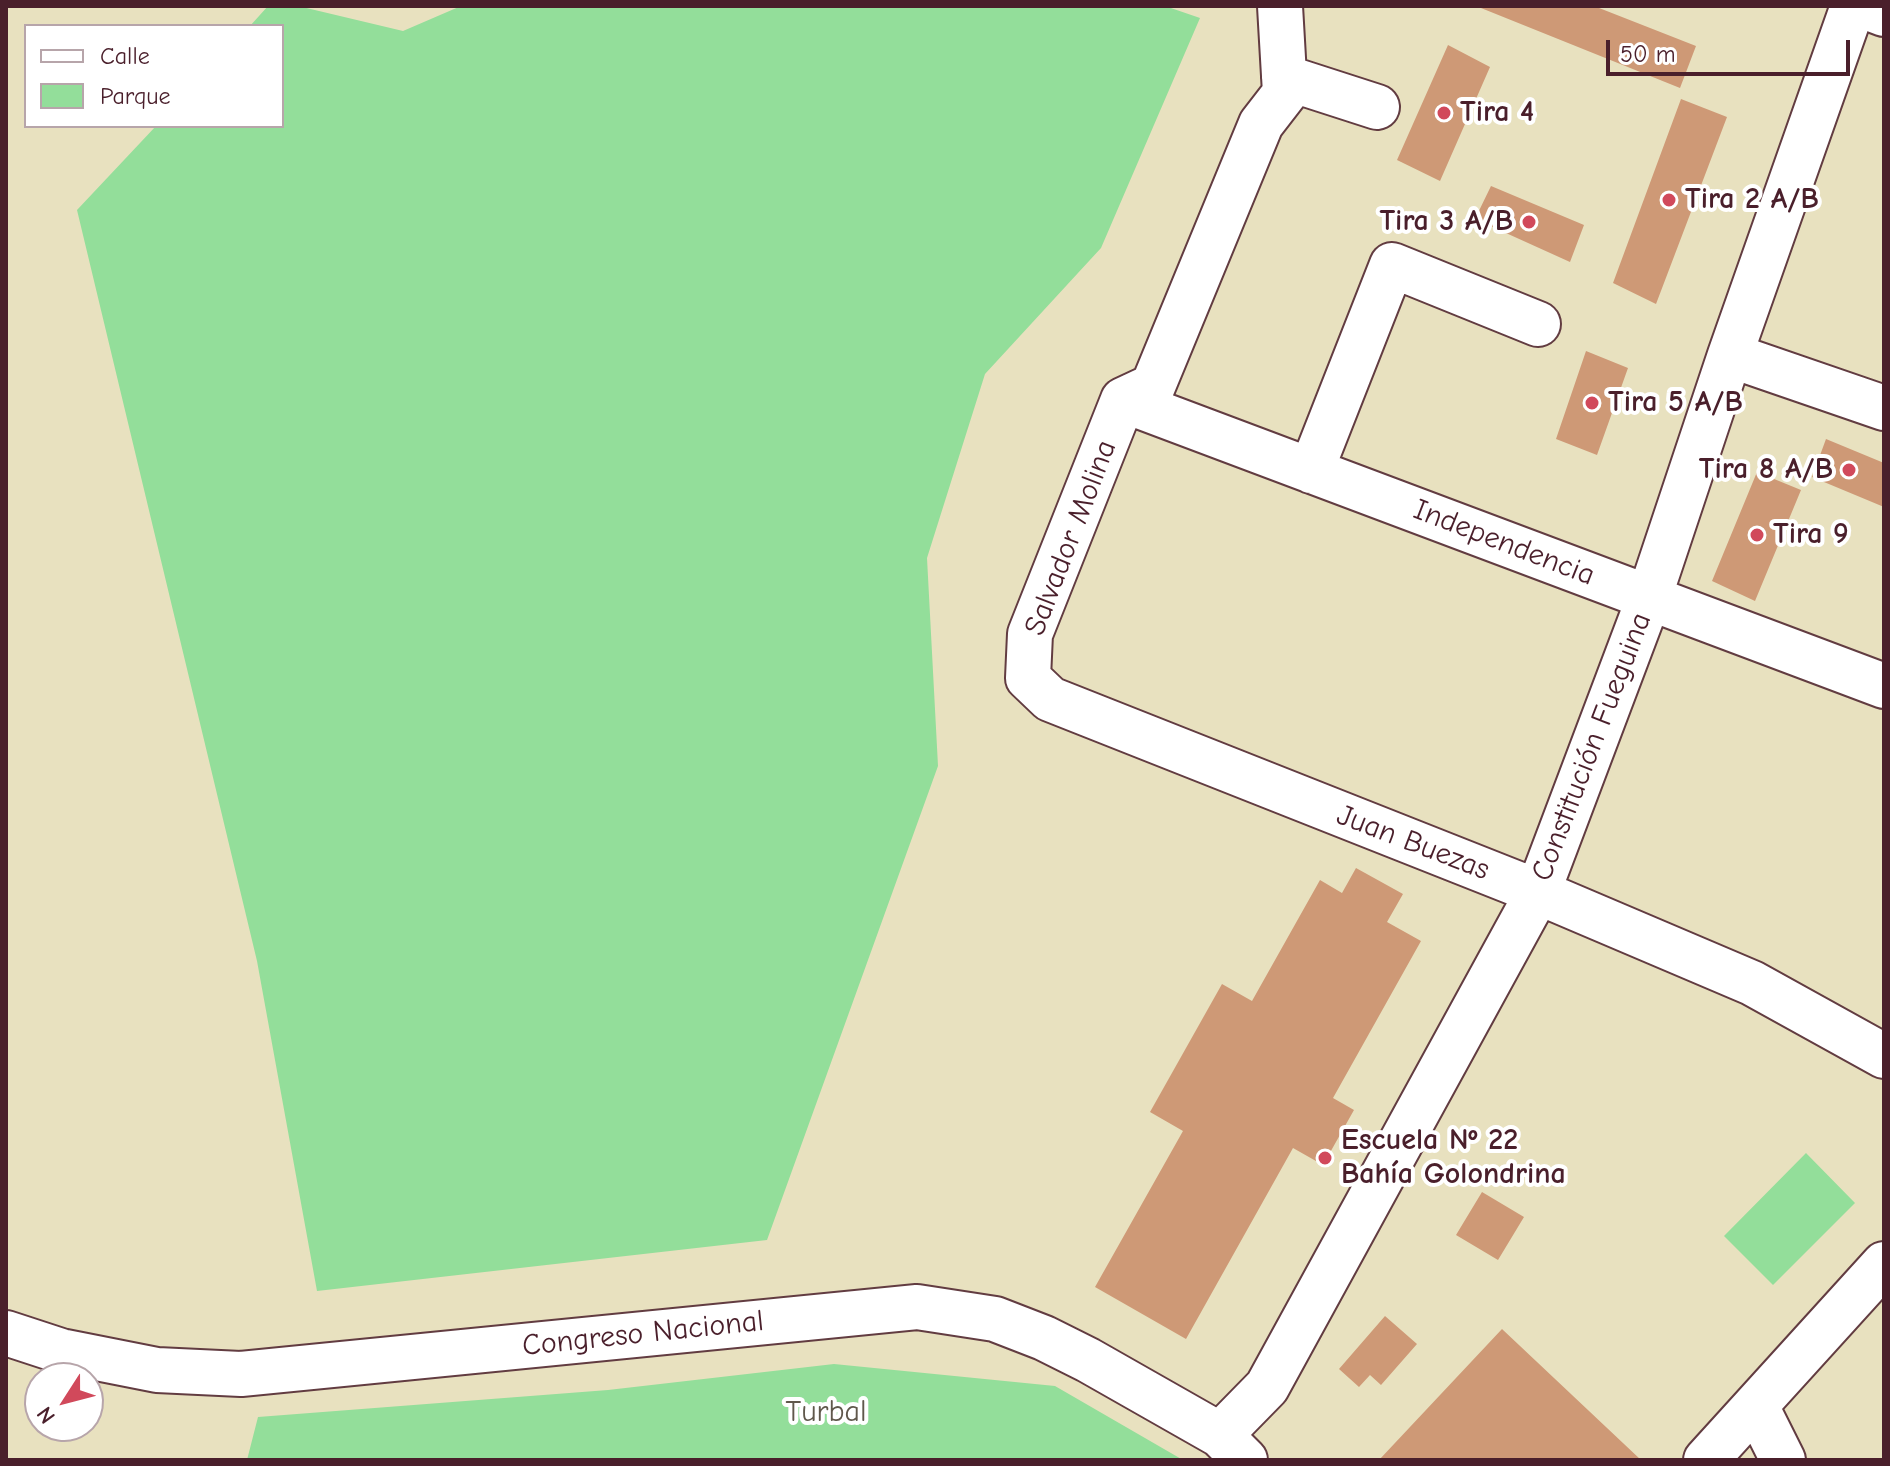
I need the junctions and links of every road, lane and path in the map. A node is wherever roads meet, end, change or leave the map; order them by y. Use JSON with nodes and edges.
{"nodes":[{"id":1,"x":1280,"y":6,"type":"edge"},
{"id":2,"x":1853,"y":6,"type":"edge"},
{"id":3,"x":1863,"y":6,"type":"edge"},
{"id":4,"x":1884,"y":14,"type":"edge"},
{"id":5,"x":1285,"y":85,"type":"junction"},
{"id":6,"x":1377,"y":107,"type":"dead end"},
{"id":7,"x":1538,"y":324,"type":"dead end"},
{"id":8,"x":1730,"y":355,"type":"junction"},
{"id":9,"x":1123,"y":400,"type":"junction"},
{"id":10,"x":1884,"y":408,"type":"edge"},
{"id":11,"x":1311,"y":471,"type":"junction"},
{"id":12,"x":1649,"y":598,"type":"junction"},
{"id":13,"x":1028,"y":678,"type":"joint"},
{"id":14,"x":1884,"y":686,"type":"edge"},
{"id":15,"x":1538,"y":892,"type":"junction"},
{"id":16,"x":1884,"y":1056,"type":"edge"},
{"id":17,"x":1884,"y":1264,"type":"edge"},
{"id":18,"x":6,"y":1333,"type":"edge"},
{"id":19,"x":1756,"y":1406,"type":"junction"},
{"id":20,"x":1232,"y":1448,"type":"edge"},
{"id":21,"x":1706,"y":1460,"type":"edge"},
{"id":22,"x":1783,"y":1460,"type":"edge"}],
"edges":[{"from":1,"to":5,"type":"street"},
{"from":2,"to":8,"type":"street","name":"Constitución Fueguina"},
{"from":3,"to":4,"type":"street"},
{"from":5,"to":6,"type":"street"},
{"from":5,"to":9,"type":"street"},
{"from":7,"to":11,"type":"street"},
{"from":8,"to":10,"type":"street"},
{"from":8,"to":12,"type":"street","name":"Constitución Fueguina"},
{"from":9,"to":11,"type":"street","name":"Independencia"},
{"from":9,"to":13,"type":"street","name":"Salvador Molina"},
{"from":11,"to":12,"type":"street","name":"Independencia"},
{"from":12,"to":14,"type":"street","name":"Independencia"},
{"from":12,"to":15,"type":"street","name":"Constitución Fueguina"},
{"from":13,"to":15,"type":"street","name":"Juan Buezas"},
{"from":15,"to":16,"type":"street","name":"Juan Buezas"},
{"from":15,"to":20,"type":"street","name":"Constitución Fueguina"},
{"from":17,"to":19,"type":"street"},
{"from":18,"to":20,"type":"street","name":"Congreso Nacional"},
{"from":19,"to":21,"type":"street"},
{"from":19,"to":22,"type":"street"}]}
